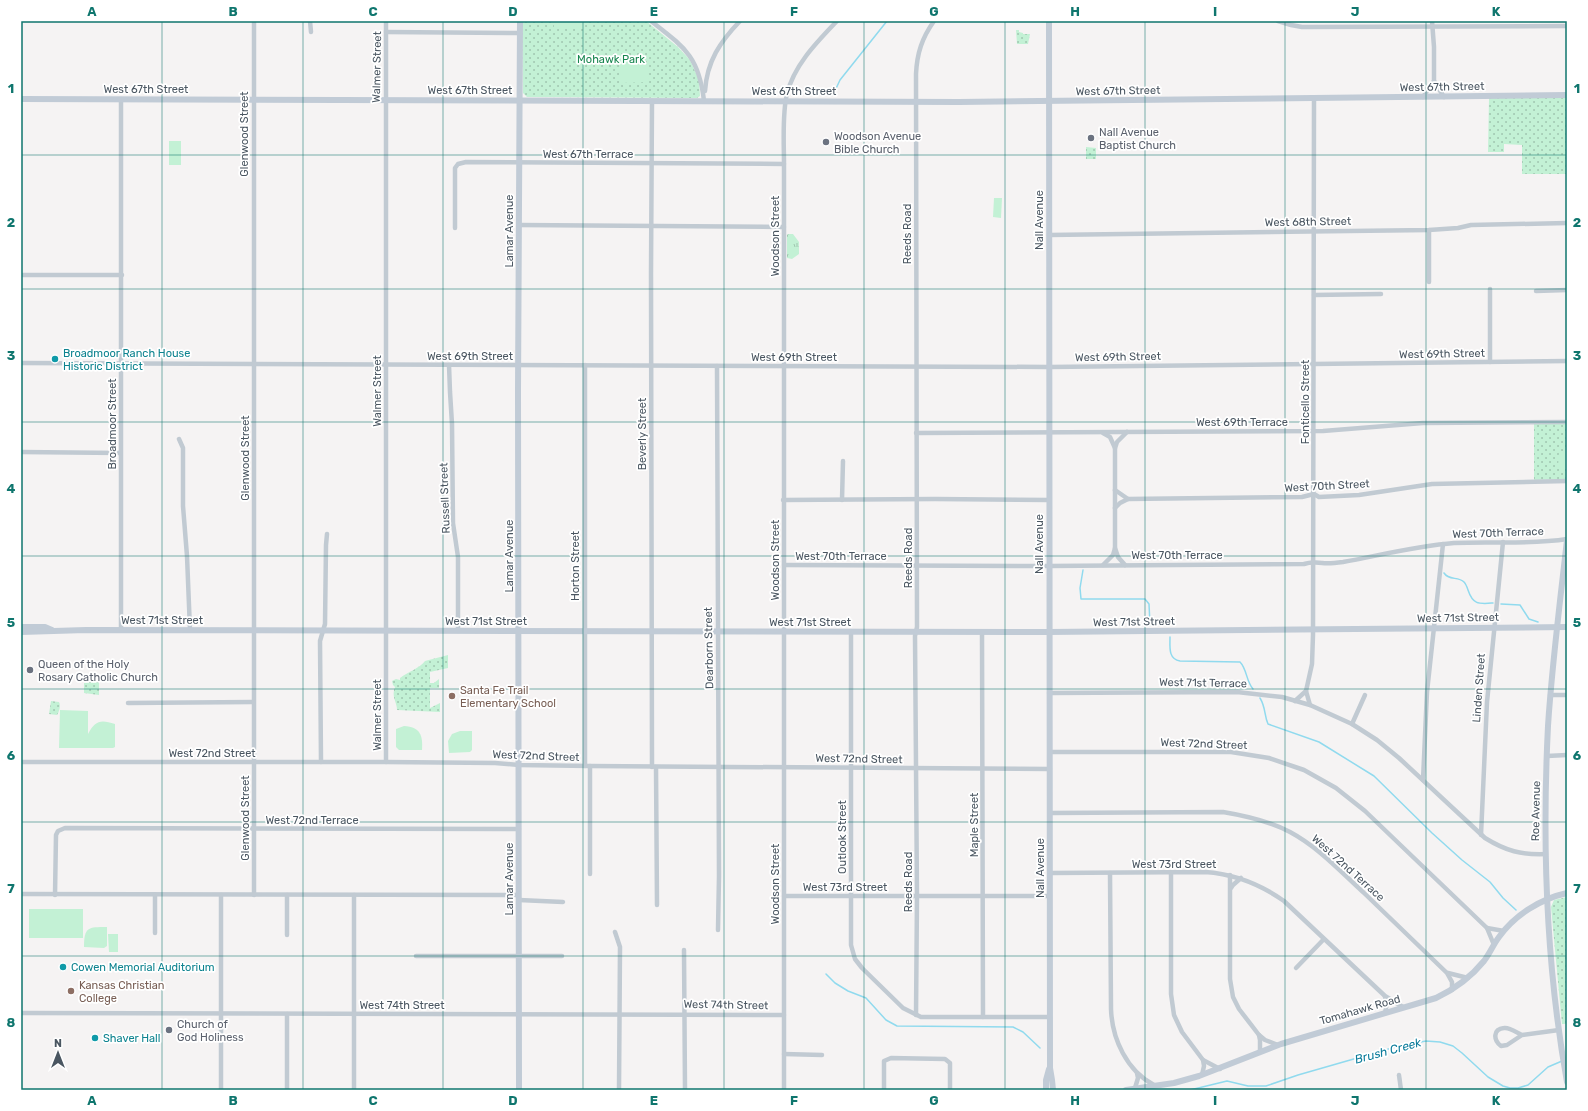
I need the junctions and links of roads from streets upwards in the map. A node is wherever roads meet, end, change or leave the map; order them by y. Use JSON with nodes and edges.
{"nodes":[{"id":1,"x":254,"y":21,"type":"edge"},
{"id":2,"x":310,"y":21,"type":"edge"},
{"id":3,"x":386,"y":21,"type":"edge"},
{"id":4,"x":520,"y":21,"type":"edge"},
{"id":5,"x":740,"y":21,"type":"edge"},
{"id":6,"x":837,"y":21,"type":"edge"},
{"id":7,"x":934,"y":21,"type":"edge"},
{"id":8,"x":1049,"y":21,"type":"edge"},
{"id":9,"x":1278,"y":21,"type":"edge"},
{"id":10,"x":654,"y":22,"type":"edge"},
{"id":11,"x":1433,"y":24,"type":"edge"},
{"id":12,"x":1567,"y":26,"type":"edge"},
{"id":13,"x":311,"y":32,"type":"dead end"},
{"id":14,"x":386,"y":32,"type":"junction"},
{"id":15,"x":520,"y":32,"type":"junction"},
{"id":16,"x":698,"y":69,"type":"junction"},
{"id":17,"x":708,"y":69,"type":"junction"},
{"id":18,"x":1434,"y":81,"type":"junction"},
{"id":19,"x":1567,"y":95,"type":"edge"},
{"id":20,"x":1423,"y":97,"type":"junction"},
{"id":21,"x":1444,"y":97,"type":"junction"},
{"id":22,"x":1314,"y":98,"type":"junction"},
{"id":23,"x":21,"y":99,"type":"edge"},
{"id":24,"x":121,"y":99,"type":"junction"},
{"id":25,"x":253,"y":99,"type":"junction"},
{"id":26,"x":386,"y":100,"type":"junction"},
{"id":27,"x":519,"y":100,"type":"junction"},
{"id":28,"x":652,"y":101,"type":"junction"},
{"id":29,"x":704,"y":101,"type":"junction"},
{"id":30,"x":786,"y":101,"type":"junction"},
{"id":31,"x":916,"y":102,"type":"junction"},
{"id":32,"x":1049,"y":102,"type":"junction"},
{"id":33,"x":519,"y":162,"type":"junction"},
{"id":34,"x":651,"y":164,"type":"junction"},
{"id":35,"x":784,"y":164,"type":"junction"},
{"id":36,"x":1567,"y":224,"type":"edge"},
{"id":37,"x":519,"y":225,"type":"junction"},
{"id":38,"x":651,"y":226,"type":"junction"},
{"id":39,"x":784,"y":227,"type":"junction"},
{"id":40,"x":455,"y":228,"type":"dead end"},
{"id":41,"x":1429,"y":230,"type":"junction"},
{"id":42,"x":1314,"y":231,"type":"junction"},
{"id":43,"x":1049,"y":235,"type":"junction"},
{"id":44,"x":21,"y":275,"type":"edge"},
{"id":45,"x":122,"y":276,"type":"junction"},
{"id":46,"x":1429,"y":282,"type":"dead end"},
{"id":47,"x":1490,"y":289,"type":"dead end"},
{"id":48,"x":1567,"y":290,"type":"edge"},
{"id":49,"x":1536,"y":291,"type":"dead end"},
{"id":50,"x":1381,"y":294,"type":"dead end"},
{"id":51,"x":1314,"y":295,"type":"junction"},
{"id":52,"x":1567,"y":361,"type":"edge"},
{"id":53,"x":1490,"y":362,"type":"junction"},
{"id":54,"x":21,"y":363,"type":"edge"},
{"id":55,"x":121,"y":364,"type":"junction"},
{"id":56,"x":254,"y":364,"type":"junction"},
{"id":57,"x":386,"y":364,"type":"junction"},
{"id":58,"x":1314,"y":364,"type":"junction"},
{"id":59,"x":449,"y":365,"type":"junction"},
{"id":60,"x":519,"y":365,"type":"junction"},
{"id":61,"x":585,"y":365,"type":"junction"},
{"id":62,"x":651,"y":366,"type":"junction"},
{"id":63,"x":717,"y":366,"type":"junction"},
{"id":64,"x":784,"y":366,"type":"junction"},
{"id":65,"x":916,"y":366,"type":"junction"},
{"id":66,"x":1049,"y":367,"type":"junction"},
{"id":67,"x":1567,"y":422,"type":"edge"},
{"id":68,"x":1314,"y":431,"type":"junction"},
{"id":69,"x":1101,"y":432,"type":"junction"},
{"id":70,"x":1127,"y":432,"type":"junction"},
{"id":71,"x":916,"y":433,"type":"junction"},
{"id":72,"x":1049,"y":433,"type":"junction"},
{"id":73,"x":179,"y":438,"type":"dead end"},
{"id":74,"x":1115,"y":448,"type":"junction"},
{"id":75,"x":21,"y":452,"type":"edge"},
{"id":76,"x":120,"y":453,"type":"junction"},
{"id":77,"x":842,"y":461,"type":"dead end"},
{"id":78,"x":1567,"y":481,"type":"edge"},
{"id":79,"x":1115,"y":490,"type":"junction"},
{"id":80,"x":1314,"y":494,"type":"junction"},
{"id":81,"x":917,"y":499,"type":"junction"},
{"id":82,"x":1128,"y":499,"type":"junction"},
{"id":83,"x":784,"y":500,"type":"junction"},
{"id":84,"x":842,"y":500,"type":"junction"},
{"id":85,"x":1049,"y":500,"type":"junction"},
{"id":86,"x":1115,"y":508,"type":"junction"},
{"id":87,"x":327,"y":534,"type":"dead end"},
{"id":88,"x":1567,"y":539,"type":"edge"},
{"id":89,"x":1503,"y":542,"type":"junction"},
{"id":90,"x":1443,"y":544,"type":"junction"},
{"id":91,"x":1115,"y":548,"type":"junction"},
{"id":92,"x":1313,"y":561,"type":"junction"},
{"id":93,"x":784,"y":565,"type":"junction"},
{"id":94,"x":917,"y":565,"type":"junction"},
{"id":95,"x":1103,"y":565,"type":"junction"},
{"id":96,"x":1125,"y":565,"type":"junction"},
{"id":97,"x":1049,"y":566,"type":"junction"},
{"id":98,"x":21,"y":627,"type":"edge"},
{"id":99,"x":1567,"y":627,"type":"edge"},
{"id":100,"x":1494,"y":628,"type":"junction"},
{"id":101,"x":1557,"y":628,"type":"junction"},
{"id":102,"x":1433,"y":629,"type":"junction"},
{"id":103,"x":52,"y":630,"type":"junction"},
{"id":104,"x":121,"y":630,"type":"junction"},
{"id":105,"x":190,"y":630,"type":"junction"},
{"id":106,"x":254,"y":630,"type":"junction"},
{"id":107,"x":323,"y":630,"type":"junction"},
{"id":108,"x":1313,"y":630,"type":"junction"},
{"id":109,"x":386,"y":631,"type":"junction"},
{"id":110,"x":458,"y":631,"type":"junction"},
{"id":111,"x":519,"y":631,"type":"junction"},
{"id":112,"x":585,"y":631,"type":"junction"},
{"id":113,"x":651,"y":631,"type":"junction"},
{"id":114,"x":21,"y":632,"type":"edge"},
{"id":115,"x":717,"y":632,"type":"junction"},
{"id":116,"x":783,"y":632,"type":"junction"},
{"id":117,"x":850,"y":632,"type":"junction"},
{"id":118,"x":916,"y":632,"type":"junction"},
{"id":119,"x":982,"y":632,"type":"junction"},
{"id":120,"x":1049,"y":632,"type":"junction"},
{"id":121,"x":1306,"y":691,"type":"junction"},
{"id":122,"x":1049,"y":693,"type":"junction"},
{"id":123,"x":1365,"y":695,"type":"dead end"},
{"id":124,"x":1550,"y":695,"type":"junction"},
{"id":125,"x":1567,"y":695,"type":"edge"},
{"id":126,"x":1295,"y":700,"type":"junction"},
{"id":127,"x":128,"y":702,"type":"dead end"},
{"id":128,"x":253,"y":702,"type":"junction"},
{"id":129,"x":1310,"y":705,"type":"junction"},
{"id":130,"x":1352,"y":724,"type":"junction"},
{"id":131,"x":1050,"y":752,"type":"junction"},
{"id":132,"x":1567,"y":755,"type":"edge"},
{"id":133,"x":1547,"y":756,"type":"junction"},
{"id":134,"x":21,"y":762,"type":"edge"},
{"id":135,"x":254,"y":762,"type":"junction"},
{"id":136,"x":321,"y":762,"type":"junction"},
{"id":137,"x":386,"y":762,"type":"junction"},
{"id":138,"x":519,"y":766,"type":"junction"},
{"id":139,"x":587,"y":766,"type":"junction"},
{"id":140,"x":654,"y":766,"type":"junction"},
{"id":141,"x":718,"y":768,"type":"junction"},
{"id":142,"x":784,"y":768,"type":"junction"},
{"id":143,"x":850,"y":769,"type":"junction"},
{"id":144,"x":916,"y":769,"type":"junction"},
{"id":145,"x":982,"y":769,"type":"junction"},
{"id":146,"x":1050,"y":769,"type":"junction"},
{"id":147,"x":1423,"y":780,"type":"junction"},
{"id":148,"x":1050,"y":813,"type":"junction"},
{"id":149,"x":254,"y":828,"type":"junction"},
{"id":150,"x":519,"y":829,"type":"junction"},
{"id":151,"x":1482,"y":835,"type":"junction"},
{"id":152,"x":1546,"y":854,"type":"junction"},
{"id":153,"x":1171,"y":872,"type":"junction"},
{"id":154,"x":1050,"y":873,"type":"junction"},
{"id":155,"x":1110,"y":873,"type":"junction"},
{"id":156,"x":590,"y":874,"type":"dead end"},
{"id":157,"x":1230,"y":875,"type":"junction"},
{"id":158,"x":1241,"y":878,"type":"junction"},
{"id":159,"x":1231,"y":889,"type":"junction"},
{"id":160,"x":1567,"y":893,"type":"edge"},
{"id":161,"x":21,"y":894,"type":"edge"},
{"id":162,"x":55,"y":895,"type":"junction"},
{"id":163,"x":155,"y":895,"type":"junction"},
{"id":164,"x":221,"y":895,"type":"junction"},
{"id":165,"x":254,"y":895,"type":"junction"},
{"id":166,"x":287,"y":895,"type":"junction"},
{"id":167,"x":354,"y":895,"type":"junction"},
{"id":168,"x":784,"y":896,"type":"junction"},
{"id":169,"x":851,"y":896,"type":"junction"},
{"id":170,"x":917,"y":896,"type":"junction"},
{"id":171,"x":983,"y":896,"type":"junction"},
{"id":172,"x":1050,"y":896,"type":"junction"},
{"id":173,"x":518,"y":898,"type":"junction"},
{"id":174,"x":1548,"y":900,"type":"junction"},
{"id":175,"x":563,"y":902,"type":"dead end"},
{"id":176,"x":657,"y":905,"type":"dead end"},
{"id":177,"x":1488,"y":928,"type":"junction"},
{"id":178,"x":718,"y":930,"type":"dead end"},
{"id":179,"x":1504,"y":931,"type":"junction"},
{"id":180,"x":615,"y":932,"type":"dead end"},
{"id":181,"x":155,"y":933,"type":"dead end"},
{"id":182,"x":287,"y":935,"type":"dead end"},
{"id":183,"x":1324,"y":939,"type":"junction"},
{"id":184,"x":1494,"y":944,"type":"junction"},
{"id":185,"x":684,"y":950,"type":"dead end"},
{"id":186,"x":416,"y":956,"type":"dead end"},
{"id":187,"x":519,"y":956,"type":"junction"},
{"id":188,"x":562,"y":956,"type":"dead end"},
{"id":189,"x":1296,"y":968,"type":"dead end"},
{"id":190,"x":1447,"y":973,"type":"junction"},
{"id":191,"x":1468,"y":978,"type":"junction"},
{"id":192,"x":1452,"y":990,"type":"junction"},
{"id":193,"x":1385,"y":996,"type":"junction"},
{"id":194,"x":1403,"y":1008,"type":"junction"},
{"id":195,"x":21,"y":1013,"type":"edge"},
{"id":196,"x":221,"y":1013,"type":"junction"},
{"id":197,"x":519,"y":1013,"type":"junction"},
{"id":198,"x":1385,"y":1013,"type":"junction"},
{"id":199,"x":287,"y":1014,"type":"junction"},
{"id":200,"x":352,"y":1014,"type":"junction"},
{"id":201,"x":619,"y":1014,"type":"junction"},
{"id":202,"x":684,"y":1014,"type":"junction"},
{"id":203,"x":916,"y":1014,"type":"junction"},
{"id":204,"x":784,"y":1015,"type":"junction"},
{"id":205,"x":983,"y":1017,"type":"junction"},
{"id":206,"x":1050,"y":1017,"type":"junction"},
{"id":207,"x":1559,"y":1030,"type":"junction"},
{"id":208,"x":1259,"y":1035,"type":"junction"},
{"id":209,"x":1522,"y":1035,"type":"junction"},
{"id":210,"x":1278,"y":1045,"type":"junction"},
{"id":211,"x":1260,"y":1052,"type":"junction"},
{"id":212,"x":784,"y":1054,"type":"junction"},
{"id":213,"x":822,"y":1055,"type":"dead end"},
{"id":214,"x":1203,"y":1060,"type":"junction"},
{"id":215,"x":1050,"y":1068,"type":"junction"},
{"id":216,"x":1220,"y":1069,"type":"junction"},
{"id":217,"x":1137,"y":1073,"type":"junction"},
{"id":218,"x":1202,"y":1075,"type":"junction"},
{"id":219,"x":1399,"y":1075,"type":"dead end"},
{"id":220,"x":1567,"y":1082,"type":"edge"},
{"id":221,"x":1154,"y":1085,"type":"junction"},
{"id":222,"x":1135,"y":1088,"type":"junction"},
{"id":223,"x":221,"y":1090,"type":"edge"},
{"id":224,"x":288,"y":1090,"type":"edge"},
{"id":225,"x":354,"y":1090,"type":"edge"},
{"id":226,"x":519,"y":1090,"type":"edge"},
{"id":227,"x":619,"y":1090,"type":"edge"},
{"id":228,"x":685,"y":1090,"type":"edge"},
{"id":229,"x":784,"y":1090,"type":"edge"},
{"id":230,"x":884,"y":1090,"type":"edge"},
{"id":231,"x":950,"y":1090,"type":"edge"},
{"id":232,"x":1046,"y":1090,"type":"edge"},
{"id":233,"x":1052,"y":1090,"type":"edge"},
{"id":234,"x":1126,"y":1090,"type":"edge"},
{"id":235,"x":1400,"y":1090,"type":"edge"}],
"edges":[{"from":1,"to":25,"type":"street","name":"Glenwood Street"},
{"from":2,"to":13,"type":"street"},
{"from":3,"to":14,"type":"street","name":"Walmer Street"},
{"from":4,"to":15,"type":"street","name":"Lamar Avenue"},
{"from":5,"to":17,"type":"street"},
{"from":6,"to":30,"type":"street","name":"Woodson Street"},
{"from":7,"to":31,"type":"street","name":"Reeds Road"},
{"from":8,"to":32,"type":"street","name":"Nall Avenue"},
{"from":9,"to":11,"type":"street"},
{"from":10,"to":16,"type":"street"},
{"from":11,"to":12,"type":"street"},
{"from":11,"to":18,"type":"street"},
{"from":14,"to":15,"type":"street"},
{"from":14,"to":26,"type":"street","name":"Walmer Street"},
{"from":15,"to":27,"type":"street","name":"Lamar Avenue"},
{"from":16,"to":17,"type":"street"},
{"from":16,"to":29,"type":"street"},
{"from":17,"to":29,"type":"street"},
{"from":18,"to":20,"type":"street"},
{"from":18,"to":21,"type":"street"},
{"from":19,"to":21,"type":"street","name":"West 67th Street"},
{"from":20,"to":21,"type":"street","name":"West 67th Street"},
{"from":20,"to":22,"type":"street","name":"West 67th Street"},
{"from":22,"to":32,"type":"street","name":"West 67th Street"},
{"from":22,"to":42,"type":"street","name":"Fonticello Street"},
{"from":23,"to":24,"type":"street","name":"West 67th Street"},
{"from":24,"to":25,"type":"street","name":"West 67th Street"},
{"from":24,"to":45,"type":"street","name":"Broadmoor Street"},
{"from":25,"to":26,"type":"street","name":"West 67th Street"},
{"from":25,"to":56,"type":"street","name":"Glenwood Street"},
{"from":26,"to":27,"type":"street","name":"West 67th Street"},
{"from":26,"to":57,"type":"street","name":"Walmer Street"},
{"from":27,"to":28,"type":"street","name":"West 67th Street"},
{"from":27,"to":33,"type":"street","name":"Lamar Avenue"},
{"from":28,"to":29,"type":"street","name":"West 67th Street"},
{"from":28,"to":34,"type":"street","name":"Beverly Street"},
{"from":29,"to":30,"type":"street","name":"West 67th Street"},
{"from":30,"to":31,"type":"street","name":"West 67th Street"},
{"from":30,"to":35,"type":"street","name":"Woodson Street"},
{"from":31,"to":32,"type":"street","name":"West 67th Street"},
{"from":31,"to":65,"type":"street","name":"Reeds Road"},
{"from":32,"to":43,"type":"street","name":"Nall Avenue"},
{"from":33,"to":34,"type":"street","name":"West 67th Terrace"},
{"from":33,"to":37,"type":"street","name":"Lamar Avenue"},
{"from":33,"to":40,"type":"street","name":"West 67th Terrace"},
{"from":34,"to":35,"type":"street","name":"West 67th Terrace"},
{"from":34,"to":38,"type":"street","name":"Beverly Street"},
{"from":35,"to":39,"type":"street","name":"Woodson Street"},
{"from":36,"to":41,"type":"street","name":"West 68th Street"},
{"from":37,"to":38,"type":"street"},
{"from":37,"to":60,"type":"street","name":"Lamar Avenue"},
{"from":38,"to":39,"type":"street"},
{"from":38,"to":62,"type":"street","name":"Beverly Street"},
{"from":39,"to":64,"type":"street","name":"Woodson Street"},
{"from":41,"to":42,"type":"street","name":"West 68th Street"},
{"from":41,"to":46,"type":"street"},
{"from":42,"to":43,"type":"street","name":"West 68th Street"},
{"from":42,"to":51,"type":"street","name":"Fonticello Street"},
{"from":43,"to":66,"type":"street","name":"Nall Avenue"},
{"from":44,"to":45,"type":"street"},
{"from":45,"to":55,"type":"street","name":"Broadmoor Street"},
{"from":47,"to":53,"type":"street"},
{"from":48,"to":49,"type":"street"},
{"from":50,"to":51,"type":"street"},
{"from":51,"to":58,"type":"street","name":"Fonticello Street"},
{"from":52,"to":53,"type":"street","name":"West 69th Street"},
{"from":53,"to":58,"type":"street","name":"West 69th Street"},
{"from":54,"to":55,"type":"street","name":"West 69th Street"},
{"from":55,"to":56,"type":"street","name":"West 69th Street"},
{"from":55,"to":76,"type":"street","name":"Broadmoor Street"},
{"from":56,"to":57,"type":"street","name":"West 69th Street"},
{"from":56,"to":106,"type":"street","name":"Glenwood Street"},
{"from":57,"to":59,"type":"street","name":"West 69th Street"},
{"from":57,"to":109,"type":"street","name":"Walmer Street"},
{"from":58,"to":66,"type":"street","name":"West 69th Street"},
{"from":58,"to":68,"type":"street","name":"Fonticello Street"},
{"from":59,"to":60,"type":"street","name":"West 69th Street"},
{"from":59,"to":110,"type":"street","name":"Russell Street"},
{"from":60,"to":61,"type":"street","name":"West 69th Street"},
{"from":60,"to":111,"type":"street","name":"Lamar Avenue"},
{"from":61,"to":62,"type":"street","name":"West 69th Street"},
{"from":61,"to":112,"type":"street","name":"Horton Street"},
{"from":62,"to":63,"type":"street","name":"West 69th Street"},
{"from":62,"to":113,"type":"street","name":"Beverly Street"},
{"from":63,"to":64,"type":"street","name":"West 69th Street"},
{"from":63,"to":115,"type":"street","name":"Dearborn Street"},
{"from":64,"to":65,"type":"street","name":"West 69th Street"},
{"from":64,"to":83,"type":"street","name":"Woodson Street"},
{"from":65,"to":66,"type":"street","name":"West 69th Street"},
{"from":65,"to":71,"type":"street","name":"Reeds Road"},
{"from":66,"to":72,"type":"street","name":"Nall Avenue"},
{"from":67,"to":68,"type":"street","name":"West 69th Terrace"},
{"from":68,"to":70,"type":"street","name":"West 69th Terrace"},
{"from":68,"to":80,"type":"street","name":"Fonticello Street"},
{"from":69,"to":70,"type":"street","name":"West 69th Terrace"},
{"from":69,"to":72,"type":"street","name":"West 69th Terrace"},
{"from":69,"to":74,"type":"street"},
{"from":70,"to":74,"type":"street"},
{"from":71,"to":72,"type":"street","name":"West 69th Terrace"},
{"from":71,"to":81,"type":"street","name":"Reeds Road"},
{"from":72,"to":85,"type":"street","name":"Nall Avenue"},
{"from":73,"to":105,"type":"street"},
{"from":74,"to":79,"type":"street"},
{"from":75,"to":76,"type":"street"},
{"from":76,"to":104,"type":"street","name":"Broadmoor Street"},
{"from":77,"to":84,"type":"street"},
{"from":78,"to":80,"type":"street","name":"West 70th Street"},
{"from":79,"to":82,"type":"street"},
{"from":79,"to":86,"type":"street"},
{"from":80,"to":82,"type":"street","name":"West 70th Street"},
{"from":80,"to":92,"type":"street","name":"Fonticello Street"},
{"from":81,"to":84,"type":"street"},
{"from":81,"to":85,"type":"street"},
{"from":81,"to":94,"type":"street","name":"Reeds Road"},
{"from":82,"to":86,"type":"street"},
{"from":83,"to":84,"type":"street"},
{"from":83,"to":93,"type":"street","name":"Woodson Street"},
{"from":85,"to":97,"type":"street","name":"Nall Avenue"},
{"from":86,"to":91,"type":"street"},
{"from":87,"to":107,"type":"street"},
{"from":88,"to":89,"type":"street","name":"West 70th Terrace"},
{"from":88,"to":101,"type":"street","name":"Roe Avenue"},
{"from":89,"to":90,"type":"street","name":"West 70th Terrace"},
{"from":89,"to":100,"type":"street","name":"Linden Street"},
{"from":90,"to":92,"type":"street","name":"West 70th Terrace"},
{"from":90,"to":102,"type":"street"},
{"from":91,"to":95,"type":"street"},
{"from":91,"to":96,"type":"street"},
{"from":92,"to":96,"type":"street","name":"West 70th Terrace"},
{"from":92,"to":108,"type":"street","name":"Fonticello Street"},
{"from":93,"to":94,"type":"street","name":"West 70th Terrace"},
{"from":93,"to":116,"type":"street","name":"Woodson Street"},
{"from":94,"to":97,"type":"street","name":"West 70th Terrace"},
{"from":94,"to":118,"type":"street","name":"Reeds Road"},
{"from":95,"to":96,"type":"street","name":"West 70th Terrace"},
{"from":95,"to":97,"type":"street","name":"West 70th Terrace"},
{"from":97,"to":120,"type":"street","name":"Nall Avenue"},
{"from":98,"to":103,"type":"street","name":"West 71st Street"},
{"from":99,"to":101,"type":"street","name":"West 71st Street"},
{"from":100,"to":101,"type":"street","name":"West 71st Street"},
{"from":100,"to":102,"type":"street","name":"West 71st Street"},
{"from":100,"to":151,"type":"street","name":"Linden Street"},
{"from":101,"to":124,"type":"street","name":"Roe Avenue"},
{"from":102,"to":108,"type":"street","name":"West 71st Street"},
{"from":102,"to":147,"type":"street"},
{"from":103,"to":104,"type":"street","name":"West 71st Street"},
{"from":103,"to":114,"type":"street","name":"West 71st Street"},
{"from":104,"to":105,"type":"street","name":"West 71st Street"},
{"from":105,"to":106,"type":"street","name":"West 71st Street"},
{"from":106,"to":107,"type":"street","name":"West 71st Street"},
{"from":106,"to":128,"type":"street","name":"Glenwood Street"},
{"from":107,"to":109,"type":"street","name":"West 71st Street"},
{"from":107,"to":136,"type":"street"},
{"from":108,"to":120,"type":"street","name":"West 71st Street"},
{"from":108,"to":121,"type":"street","name":"Fonticello Street"},
{"from":109,"to":110,"type":"street","name":"West 71st Street"},
{"from":109,"to":137,"type":"street","name":"Walmer Street"},
{"from":110,"to":111,"type":"street","name":"West 71st Street"},
{"from":111,"to":112,"type":"street","name":"West 71st Street"},
{"from":111,"to":138,"type":"street","name":"Lamar Avenue"},
{"from":112,"to":113,"type":"street","name":"West 71st Street"},
{"from":112,"to":139,"type":"street","name":"Horton Street"},
{"from":113,"to":115,"type":"street","name":"West 71st Street"},
{"from":113,"to":140,"type":"street","name":"Beverly Street"},
{"from":115,"to":116,"type":"street","name":"West 71st Street"},
{"from":115,"to":141,"type":"street","name":"Dearborn Street"},
{"from":116,"to":117,"type":"street","name":"West 71st Street"},
{"from":116,"to":142,"type":"street","name":"Woodson Street"},
{"from":117,"to":118,"type":"street","name":"West 71st Street"},
{"from":117,"to":143,"type":"street","name":"Outlook Street"},
{"from":118,"to":119,"type":"street","name":"West 71st Street"},
{"from":118,"to":144,"type":"street","name":"Reeds Road"},
{"from":119,"to":120,"type":"street","name":"West 71st Street"},
{"from":119,"to":145,"type":"street","name":"Maple Street"},
{"from":120,"to":122,"type":"street","name":"Nall Avenue"},
{"from":121,"to":126,"type":"street"},
{"from":121,"to":129,"type":"street","name":"Fonticello Street"},
{"from":122,"to":126,"type":"street","name":"West 71st Terrace"},
{"from":122,"to":131,"type":"street","name":"Nall Avenue"},
{"from":123,"to":130,"type":"street"},
{"from":124,"to":125,"type":"street"},
{"from":124,"to":133,"type":"street","name":"Roe Avenue"},
{"from":126,"to":129,"type":"street","name":"West 71st Terrace"},
{"from":127,"to":128,"type":"street"},
{"from":128,"to":135,"type":"street","name":"Glenwood Street"},
{"from":129,"to":130,"type":"street","name":"West 71st Terrace"},
{"from":130,"to":147,"type":"street","name":"West 71st Terrace"},
{"from":131,"to":146,"type":"street","name":"Nall Avenue"},
{"from":131,"to":177,"type":"street","name":"West 72nd Street"},
{"from":132,"to":133,"type":"street"},
{"from":133,"to":152,"type":"street","name":"Roe Avenue"},
{"from":134,"to":135,"type":"street","name":"West 72nd Street"},
{"from":135,"to":136,"type":"street","name":"West 72nd Street"},
{"from":135,"to":149,"type":"street","name":"Glenwood Street"},
{"from":136,"to":137,"type":"street","name":"West 72nd Street"},
{"from":137,"to":138,"type":"street","name":"West 72nd Street"},
{"from":138,"to":139,"type":"street","name":"West 72nd Street"},
{"from":138,"to":150,"type":"street","name":"Lamar Avenue"},
{"from":139,"to":140,"type":"street","name":"West 72nd Street"},
{"from":139,"to":156,"type":"street","name":"Horton Street"},
{"from":140,"to":141,"type":"street","name":"West 72nd Street"},
{"from":140,"to":176,"type":"street","name":"Beverly Street"},
{"from":141,"to":142,"type":"street","name":"West 72nd Street"},
{"from":141,"to":178,"type":"street","name":"Dearborn Street"},
{"from":142,"to":143,"type":"street","name":"West 72nd Street"},
{"from":142,"to":168,"type":"street","name":"Woodson Street"},
{"from":143,"to":144,"type":"street","name":"West 72nd Street"},
{"from":143,"to":169,"type":"street","name":"Outlook Street"},
{"from":144,"to":145,"type":"street","name":"West 72nd Street"},
{"from":144,"to":170,"type":"street","name":"Reeds Road"},
{"from":145,"to":146,"type":"street","name":"West 72nd Street"},
{"from":145,"to":171,"type":"street","name":"Maple Street"},
{"from":146,"to":148,"type":"street","name":"Nall Avenue"},
{"from":147,"to":151,"type":"street","name":"West 71st Terrace"},
{"from":148,"to":154,"type":"street","name":"Nall Avenue"},
{"from":148,"to":190,"type":"street","name":"West 72nd Terrace"},
{"from":149,"to":150,"type":"street","name":"West 72nd Terrace"},
{"from":149,"to":162,"type":"street","name":"West 72nd Terrace"},
{"from":149,"to":165,"type":"street","name":"Glenwood Street"},
{"from":150,"to":173,"type":"street","name":"Lamar Avenue"},
{"from":151,"to":152,"type":"street","name":"West 71st Terrace"},
{"from":152,"to":174,"type":"street","name":"Roe Avenue"},
{"from":153,"to":155,"type":"street","name":"West 73rd Street"},
{"from":153,"to":157,"type":"street","name":"West 73rd Street"},
{"from":153,"to":214,"type":"street"},
{"from":154,"to":155,"type":"street","name":"West 73rd Street"},
{"from":154,"to":172,"type":"street","name":"Nall Avenue"},
{"from":155,"to":217,"type":"street"},
{"from":157,"to":158,"type":"street","name":"West 73rd Street"},
{"from":157,"to":159,"type":"street"},
{"from":158,"to":159,"type":"street"},
{"from":158,"to":183,"type":"street","name":"West 73rd Street"},
{"from":159,"to":208,"type":"street"},
{"from":160,"to":174,"type":"street","name":"Tomahawk Road"},
{"from":161,"to":162,"type":"street"},
{"from":162,"to":163,"type":"street"},
{"from":163,"to":164,"type":"street"},
{"from":163,"to":181,"type":"street"},
{"from":164,"to":165,"type":"street"},
{"from":164,"to":196,"type":"street"},
{"from":165,"to":166,"type":"street"},
{"from":166,"to":167,"type":"street"},
{"from":166,"to":182,"type":"street"},
{"from":167,"to":173,"type":"street"},
{"from":167,"to":200,"type":"street"},
{"from":168,"to":169,"type":"street","name":"West 73rd Street"},
{"from":168,"to":204,"type":"street","name":"Woodson Street"},
{"from":169,"to":170,"type":"street","name":"West 73rd Street"},
{"from":169,"to":203,"type":"street","name":"Outlook Street"},
{"from":170,"to":171,"type":"street","name":"West 73rd Street"},
{"from":170,"to":203,"type":"street","name":"Reeds Road"},
{"from":171,"to":172,"type":"street","name":"West 73rd Street"},
{"from":171,"to":205,"type":"street","name":"Maple Street"},
{"from":172,"to":206,"type":"street","name":"Nall Avenue"},
{"from":173,"to":175,"type":"street"},
{"from":173,"to":187,"type":"street","name":"Lamar Avenue"},
{"from":174,"to":179,"type":"street","name":"Tomahawk Road"},
{"from":174,"to":207,"type":"street","name":"Roe Avenue"},
{"from":177,"to":179,"type":"street"},
{"from":177,"to":184,"type":"street","name":"West 72nd Street"},
{"from":179,"to":184,"type":"street","name":"Tomahawk Road"},
{"from":180,"to":201,"type":"street"},
{"from":183,"to":189,"type":"street"},
{"from":183,"to":193,"type":"street","name":"West 73rd Street"},
{"from":184,"to":191,"type":"street","name":"Tomahawk Road"},
{"from":185,"to":202,"type":"street"},
{"from":186,"to":187,"type":"street"},
{"from":187,"to":188,"type":"street"},
{"from":187,"to":197,"type":"street","name":"Lamar Avenue"},
{"from":190,"to":191,"type":"street"},
{"from":190,"to":192,"type":"street"},
{"from":191,"to":192,"type":"street","name":"Tomahawk Road"},
{"from":192,"to":194,"type":"street","name":"Tomahawk Road"},
{"from":193,"to":194,"type":"street","name":"West 73rd Street"},
{"from":193,"to":198,"type":"street"},
{"from":194,"to":198,"type":"street","name":"Tomahawk Road"},
{"from":195,"to":196,"type":"street","name":"West 74th Street"},
{"from":196,"to":199,"type":"street","name":"West 74th Street"},
{"from":196,"to":223,"type":"street"},
{"from":197,"to":200,"type":"street","name":"West 74th Street"},
{"from":197,"to":201,"type":"street","name":"West 74th Street"},
{"from":197,"to":226,"type":"street","name":"Lamar Avenue"},
{"from":198,"to":210,"type":"street","name":"Tomahawk Road"},
{"from":199,"to":200,"type":"street","name":"West 74th Street"},
{"from":199,"to":224,"type":"street"},
{"from":200,"to":225,"type":"street"},
{"from":201,"to":202,"type":"street","name":"West 74th Street"},
{"from":201,"to":227,"type":"street"},
{"from":202,"to":204,"type":"street","name":"West 74th Street"},
{"from":202,"to":228,"type":"street"},
{"from":203,"to":205,"type":"street"},
{"from":204,"to":212,"type":"street","name":"Woodson Street"},
{"from":205,"to":206,"type":"street"},
{"from":206,"to":215,"type":"street","name":"Nall Avenue"},
{"from":207,"to":209,"type":"street"},
{"from":207,"to":220,"type":"street","name":"Roe Avenue"},
{"from":208,"to":210,"type":"street"},
{"from":208,"to":211,"type":"street"},
{"from":209,"to":209,"type":"street"},
{"from":210,"to":211,"type":"street","name":"Tomahawk Road"},
{"from":211,"to":216,"type":"street","name":"Tomahawk Road"},
{"from":212,"to":213,"type":"street"},
{"from":212,"to":229,"type":"street","name":"Woodson Street"},
{"from":214,"to":216,"type":"street"},
{"from":214,"to":218,"type":"street"},
{"from":215,"to":232,"type":"street","name":"Nall Avenue"},
{"from":215,"to":233,"type":"street","name":"Nall Avenue"},
{"from":216,"to":218,"type":"street","name":"Tomahawk Road"},
{"from":217,"to":221,"type":"street"},
{"from":217,"to":222,"type":"street"},
{"from":218,"to":221,"type":"street","name":"Tomahawk Road"},
{"from":219,"to":235,"type":"street"},
{"from":221,"to":222,"type":"street","name":"Tomahawk Road"},
{"from":222,"to":234,"type":"street","name":"Tomahawk Road"},
{"from":230,"to":231,"type":"street"}]}
